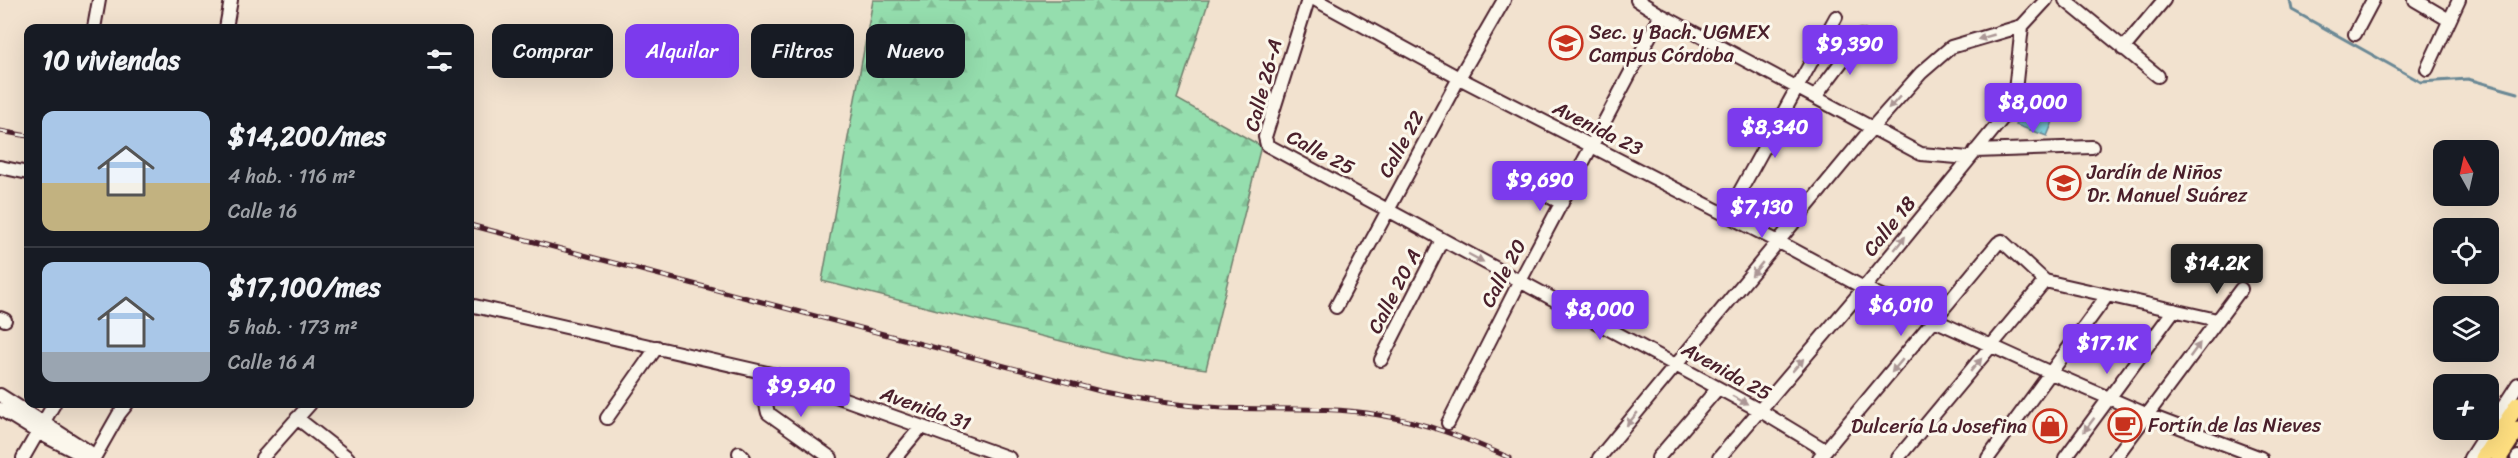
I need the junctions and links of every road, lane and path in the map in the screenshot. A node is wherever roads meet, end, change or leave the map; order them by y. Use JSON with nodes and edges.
{"nodes":[{"id":1,"x":99,"y":0,"type":"edge"},
{"id":2,"x":231,"y":0,"type":"edge"},
{"id":3,"x":1308,"y":0,"type":"edge"},
{"id":4,"x":1316,"y":0,"type":"edge"},
{"id":5,"x":1504,"y":0,"type":"edge"},
{"id":6,"x":1637,"y":0,"type":"edge"},
{"id":7,"x":2046,"y":0,"type":"edge"},
{"id":8,"x":2065,"y":0,"type":"edge"},
{"id":9,"x":2164,"y":0,"type":"edge"},
{"id":10,"x":2373,"y":0,"type":"edge"},
{"id":11,"x":2415,"y":0,"type":"edge"},
{"id":12,"x":2459,"y":0,"type":"edge"},
{"id":13,"x":1661,"y":15,"type":"junction"},
{"id":14,"x":1836,"y":17,"type":"dead end"},
{"id":15,"x":2449,"y":20,"type":"junction"},
{"id":16,"x":95,"y":24,"type":"edge"},
{"id":17,"x":226,"y":24,"type":"edge"},
{"id":18,"x":2022,"y":26,"type":"junction"},
{"id":19,"x":2355,"y":34,"type":"dead end"},
{"id":20,"x":1861,"y":36,"type":"dead end"},
{"id":21,"x":2123,"y":49,"type":"junction"},
{"id":22,"x":2427,"y":69,"type":"dead end"},
{"id":23,"x":2158,"y":76,"type":"dead end"},
{"id":24,"x":1459,"y":78,"type":"junction"},
{"id":25,"x":1797,"y":88,"type":"junction"},
{"id":26,"x":1815,"y":97,"type":"junction"},
{"id":27,"x":1872,"y":128,"type":"junction"},
{"id":28,"x":1267,"y":145,"type":"joint"},
{"id":29,"x":1592,"y":147,"type":"junction"},
{"id":30,"x":2092,"y":147,"type":"dead end"},
{"id":31,"x":1972,"y":155,"type":"junction"},
{"id":32,"x":0,"y":167,"type":"edge"},
{"id":33,"x":24,"y":172,"type":"edge"},
{"id":34,"x":1518,"y":182,"type":"dead end"},
{"id":35,"x":1562,"y":203,"type":"junction"},
{"id":36,"x":1387,"y":210,"type":"junction"},
{"id":37,"x":1727,"y":215,"type":"junction"},
{"id":38,"x":1442,"y":240,"type":"junction"},
{"id":39,"x":1779,"y":242,"type":"junction"},
{"id":40,"x":1520,"y":281,"type":"junction"},
{"id":41,"x":2045,"y":281,"type":"junction"},
{"id":42,"x":1864,"y":288,"type":"junction"},
{"id":43,"x":2241,"y":289,"type":"dead end"},
{"id":44,"x":2106,"y":297,"type":"junction"},
{"id":45,"x":474,"y":306,"type":"edge"},
{"id":46,"x":1336,"y":308,"type":"dead end"},
{"id":47,"x":2174,"y":310,"type":"junction"},
{"id":48,"x":2217,"y":320,"type":"junction"},
{"id":49,"x":1934,"y":321,"type":"junction"},
{"id":50,"x":657,"y":346,"type":"junction"},
{"id":51,"x":1992,"y":346,"type":"junction"},
{"id":52,"x":1381,"y":360,"type":"dead end"},
{"id":53,"x":1676,"y":365,"type":"junction"},
{"id":54,"x":2051,"y":373,"type":"junction"},
{"id":55,"x":780,"y":376,"type":"junction"},
{"id":56,"x":2518,"y":384,"type":"edge"},
{"id":57,"x":1718,"y":388,"type":"junction"},
{"id":58,"x":0,"y":395,"type":"edge"},
{"id":59,"x":2109,"y":397,"type":"junction"},
{"id":60,"x":2518,"y":404,"type":"edge"},
{"id":61,"x":52,"y":408,"type":"edge"},
{"id":62,"x":123,"y":408,"type":"edge"},
{"id":63,"x":306,"y":408,"type":"edge"},
{"id":64,"x":0,"y":409,"type":"edge"},
{"id":65,"x":1760,"y":410,"type":"junction"},
{"id":66,"x":2148,"y":415,"type":"junction"},
{"id":67,"x":297,"y":418,"type":"junction"},
{"id":68,"x":607,"y":418,"type":"dead end"},
{"id":69,"x":1448,"y":423,"type":"dead end"},
{"id":70,"x":40,"y":427,"type":"junction"},
{"id":71,"x":921,"y":427,"type":"junction"},
{"id":72,"x":2518,"y":429,"type":"edge"},
{"id":73,"x":1822,"y":454,"type":"edge"},
{"id":74,"x":343,"y":456,"type":"edge"},
{"id":75,"x":22,"y":458,"type":"edge"},
{"id":76,"x":93,"y":458,"type":"edge"},
{"id":77,"x":262,"y":458,"type":"edge"},
{"id":78,"x":831,"y":458,"type":"edge"},
{"id":79,"x":895,"y":458,"type":"edge"},
{"id":80,"x":1009,"y":458,"type":"edge"},
{"id":81,"x":1599,"y":458,"type":"edge"},
{"id":82,"x":1658,"y":458,"type":"edge"},
{"id":83,"x":1719,"y":458,"type":"edge"},
{"id":84,"x":1898,"y":458,"type":"edge"},
{"id":85,"x":1988,"y":458,"type":"edge"},
{"id":86,"x":2065,"y":458,"type":"edge"},
{"id":87,"x":2115,"y":458,"type":"edge"},
{"id":88,"x":2261,"y":458,"type":"edge"},
{"id":89,"x":2470,"y":458,"type":"edge"},
{"id":90,"x":2483,"y":458,"type":"edge"},
{"id":91,"x":2499,"y":458,"type":"edge"}],
"edges":[{"from":1,"to":16,"type":"street"},
{"from":2,"to":17,"type":"street"},
{"from":3,"to":28,"type":"street","name":"Calle 26-A"},
{"from":4,"to":24,"type":"street","name":"Avenida 23"},
{"from":5,"to":24,"type":"street","name":"Calle 22"},
{"from":6,"to":13,"type":"street"},
{"from":7,"to":18,"type":"street"},
{"from":8,"to":21,"type":"street"},
{"from":9,"to":21,"type":"street"},
{"from":10,"to":19,"type":"street"},
{"from":11,"to":15,"type":"street"},
{"from":12,"to":15,"type":"street"},
{"from":13,"to":25,"type":"street"},
{"from":13,"to":29,"type":"street","name":"Calle 20"},
{"from":14,"to":25,"type":"street"},
{"from":15,"to":22,"type":"street"},
{"from":18,"to":27,"type":"street","one_way":true},
{"from":18,"to":31,"type":"street","name":"Calle 18"},
{"from":20,"to":26,"type":"street"},
{"from":21,"to":23,"type":"street"},
{"from":24,"to":29,"type":"street","name":"Avenida 23"},
{"from":24,"to":36,"type":"street","name":"Calle 22"},
{"from":25,"to":26,"type":"street"},
{"from":25,"to":37,"type":"street"},
{"from":26,"to":27,"type":"street"},
{"from":27,"to":31,"type":"street"},
{"from":27,"to":39,"type":"street"},
{"from":28,"to":36,"type":"street","name":"Calle 25"},
{"from":29,"to":35,"type":"street","name":"Calle 20"},
{"from":29,"to":37,"type":"street","name":"Avenida 23"},
{"from":30,"to":31,"type":"street"},
{"from":42,"to":31,"type":"street","name":"Calle 18","one_way":true},
{"from":32,"to":33,"type":"street"},
{"from":34,"to":35,"type":"street"},
{"from":35,"to":40,"type":"street","name":"Calle 20"},
{"from":36,"to":38,"type":"street","name":"Avenida 25"},
{"from":36,"to":46,"type":"street","name":"Calle 22"},
{"from":37,"to":39,"type":"street","name":"Avenida 23"},
{"from":38,"to":40,"type":"street","name":"Avenida 25","one_way":true},
{"from":38,"to":52,"type":"street","name":"Calle 20 A"},
{"from":39,"to":42,"type":"street","name":"Avenida 23"},
{"from":39,"to":53,"type":"street","one_way":true},
{"from":40,"to":53,"type":"street","name":"Avenida 25"},
{"from":40,"to":69,"type":"street","name":"Calle 20"},
{"from":41,"to":44,"type":"street"},
{"from":41,"to":49,"type":"street"},
{"from":41,"to":51,"type":"street"},
{"from":42,"to":49,"type":"street","name":"Avenida 23"},
{"from":65,"to":42,"type":"street","name":"Calle 18","one_way":true},
{"from":43,"to":48,"type":"street"},
{"from":44,"to":47,"type":"street"},
{"from":44,"to":54,"type":"street"},
{"from":45,"to":50,"type":"street","name":"Avenida 31"},
{"from":47,"to":48,"type":"street"},
{"from":47,"to":59,"type":"street"},
{"from":66,"to":48,"type":"street","one_way":true},
{"from":49,"to":51,"type":"street","name":"Avenida 23"},
{"from":49,"to":73,"type":"street","one_way":true},
{"from":50,"to":55,"type":"street","name":"Avenida 31"},
{"from":50,"to":68,"type":"street"},
{"from":51,"to":54,"type":"street","name":"Avenida 23"},
{"from":84,"to":51,"type":"street","one_way":true},
{"from":53,"to":57,"type":"street","name":"Avenida 25"},
{"from":53,"to":81,"type":"street","one_way":true},
{"from":54,"to":59,"type":"street","name":"Avenida 23"},
{"from":54,"to":85,"type":"street"},
{"from":55,"to":71,"type":"street","name":"Avenida 31"},
{"from":55,"to":78,"type":"street"},
{"from":56,"to":89,"type":"street"},
{"from":57,"to":65,"type":"street","name":"Avenida 25","one_way":true},
{"from":57,"to":82,"type":"street"},
{"from":58,"to":70,"type":"street"},
{"from":59,"to":66,"type":"street","name":"Avenida 23"},
{"from":59,"to":86,"type":"street","one_way":true},
{"from":60,"to":90,"type":"main road"},
{"from":61,"to":70,"type":"street"},
{"from":62,"to":76,"type":"street"},
{"from":63,"to":67,"type":"street"},
{"from":64,"to":70,"type":"street"},
{"from":65,"to":73,"type":"street","name":"Avenida 25"},
{"from":65,"to":83,"type":"street","name":"Calle 18"},
{"from":66,"to":87,"type":"street"},
{"from":66,"to":88,"type":"street","name":"Avenida 23"},
{"from":67,"to":74,"type":"street"},
{"from":67,"to":77,"type":"street"},
{"from":70,"to":75,"type":"street"},
{"from":70,"to":76,"type":"street"},
{"from":71,"to":79,"type":"street"},
{"from":71,"to":80,"type":"street","name":"Avenida 31"},
{"from":72,"to":91,"type":"main road"}]}
